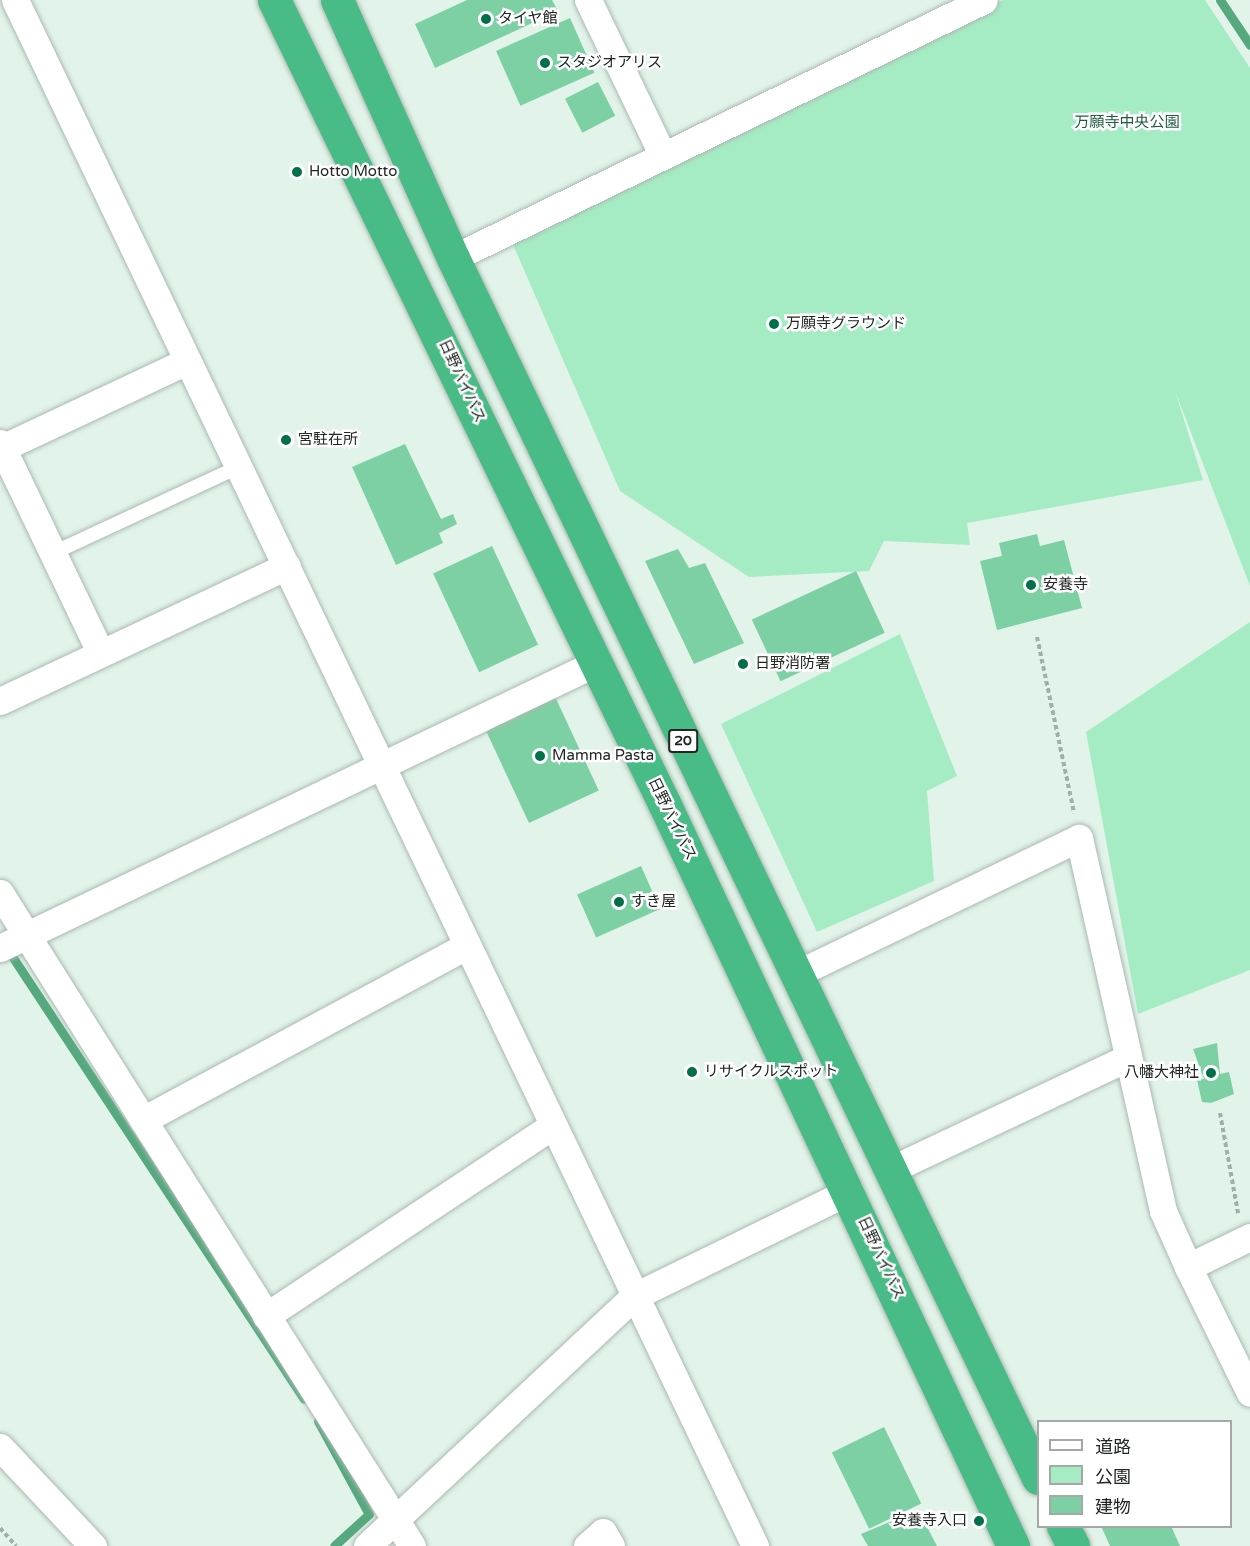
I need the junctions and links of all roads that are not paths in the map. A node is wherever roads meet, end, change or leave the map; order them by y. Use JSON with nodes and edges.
{"nodes":[{"id":1,"x":15,"y":0,"type":"edge"},
{"id":2,"x":274,"y":0,"type":"edge"},
{"id":3,"x":337,"y":0,"type":"edge"},
{"id":4,"x":588,"y":0,"type":"edge"},
{"id":5,"x":984,"y":0,"type":"edge"},
{"id":6,"x":662,"y":154,"type":"junction"},
{"id":7,"x":453,"y":258,"type":"junction"},
{"id":8,"x":187,"y":360,"type":"junction"},
{"id":9,"x":1,"y":446,"type":"edge"},
{"id":10,"x":240,"y":466,"type":"junction"},
{"id":11,"x":52,"y":553,"type":"junction"},
{"id":12,"x":287,"y":566,"type":"junction"},
{"id":13,"x":100,"y":652,"type":"junction"},
{"id":14,"x":596,"y":663,"type":"junction"},
{"id":15,"x":0,"y":701,"type":"edge"},
{"id":16,"x":381,"y":765,"type":"junction"},
{"id":17,"x":0,"y":892,"type":"edge"},
{"id":18,"x":28,"y":936,"type":"junction"},
{"id":19,"x":464,"y":947,"type":"junction"},
{"id":20,"x":0,"y":948,"type":"edge"},
{"id":21,"x":794,"y":975,"type":"junction"},
{"id":22,"x":1127,"y":1058,"type":"junction"},
{"id":23,"x":143,"y":1120,"type":"junction"},
{"id":24,"x":550,"y":1127,"type":"junction"},
{"id":25,"x":888,"y":1171,"type":"junction"},
{"id":26,"x":849,"y":1191,"type":"junction"},
{"id":27,"x":1246,"y":1239,"type":"edge"},
{"id":28,"x":1188,"y":1267,"type":"junction"},
{"id":29,"x":633,"y":1297,"type":"junction"},
{"id":30,"x":266,"y":1316,"type":"junction"},
{"id":31,"x":1250,"y":1393,"type":"edge"},
{"id":32,"x":0,"y":1447,"type":"edge"},
{"id":33,"x":1037,"y":1476,"type":"edge"},
{"id":34,"x":397,"y":1517,"type":"junction"},
{"id":35,"x":1064,"y":1528,"type":"edge"},
{"id":36,"x":93,"y":1546,"type":"edge"},
{"id":37,"x":367,"y":1546,"type":"edge"},
{"id":38,"x":412,"y":1546,"type":"edge"},
{"id":39,"x":587,"y":1546,"type":"edge"},
{"id":40,"x":611,"y":1546,"type":"edge"},
{"id":41,"x":755,"y":1546,"type":"edge"},
{"id":42,"x":1013,"y":1546,"type":"edge"},
{"id":43,"x":1073,"y":1546,"type":"edge"}],
"edges":[{"from":1,"to":8,"type":"street"},
{"from":2,"to":14,"type":"highway","name":"日野バイパス"},
{"from":3,"to":7,"type":"highway","number":"20"},
{"from":4,"to":6,"type":"street"},
{"from":5,"to":6,"type":"street"},
{"from":6,"to":7,"type":"street"},
{"from":7,"to":21,"type":"highway","number":"20"},
{"from":8,"to":9,"type":"street"},
{"from":8,"to":10,"type":"street"},
{"from":9,"to":11,"type":"street"},
{"from":10,"to":11,"type":"lane"},
{"from":10,"to":12,"type":"street"},
{"from":11,"to":13,"type":"street"},
{"from":12,"to":13,"type":"street"},
{"from":12,"to":16,"type":"street"},
{"from":13,"to":15,"type":"street"},
{"from":14,"to":16,"type":"street"},
{"from":14,"to":26,"type":"highway","name":"日野バイパス"},
{"from":16,"to":18,"type":"street"},
{"from":16,"to":19,"type":"street"},
{"from":17,"to":18,"type":"street"},
{"from":18,"to":20,"type":"street"},
{"from":18,"to":23,"type":"street"},
{"from":19,"to":23,"type":"street"},
{"from":19,"to":24,"type":"street"},
{"from":21,"to":22,"type":"street"},
{"from":21,"to":25,"type":"highway","number":"20"},
{"from":22,"to":25,"type":"street"},
{"from":22,"to":28,"type":"street"},
{"from":23,"to":30,"type":"street"},
{"from":24,"to":29,"type":"street"},
{"from":24,"to":30,"type":"street"},
{"from":25,"to":33,"type":"highway","number":"20"},
{"from":26,"to":29,"type":"street"},
{"from":26,"to":42,"type":"highway","name":"日野バイパス"},
{"from":27,"to":28,"type":"street"},
{"from":28,"to":31,"type":"street"},
{"from":29,"to":34,"type":"street"},
{"from":29,"to":41,"type":"street"},
{"from":30,"to":34,"type":"street"},
{"from":32,"to":36,"type":"street"},
{"from":34,"to":37,"type":"street"},
{"from":34,"to":38,"type":"street"},
{"from":35,"to":43,"type":"highway"},
{"from":39,"to":40,"type":"street"}]}
